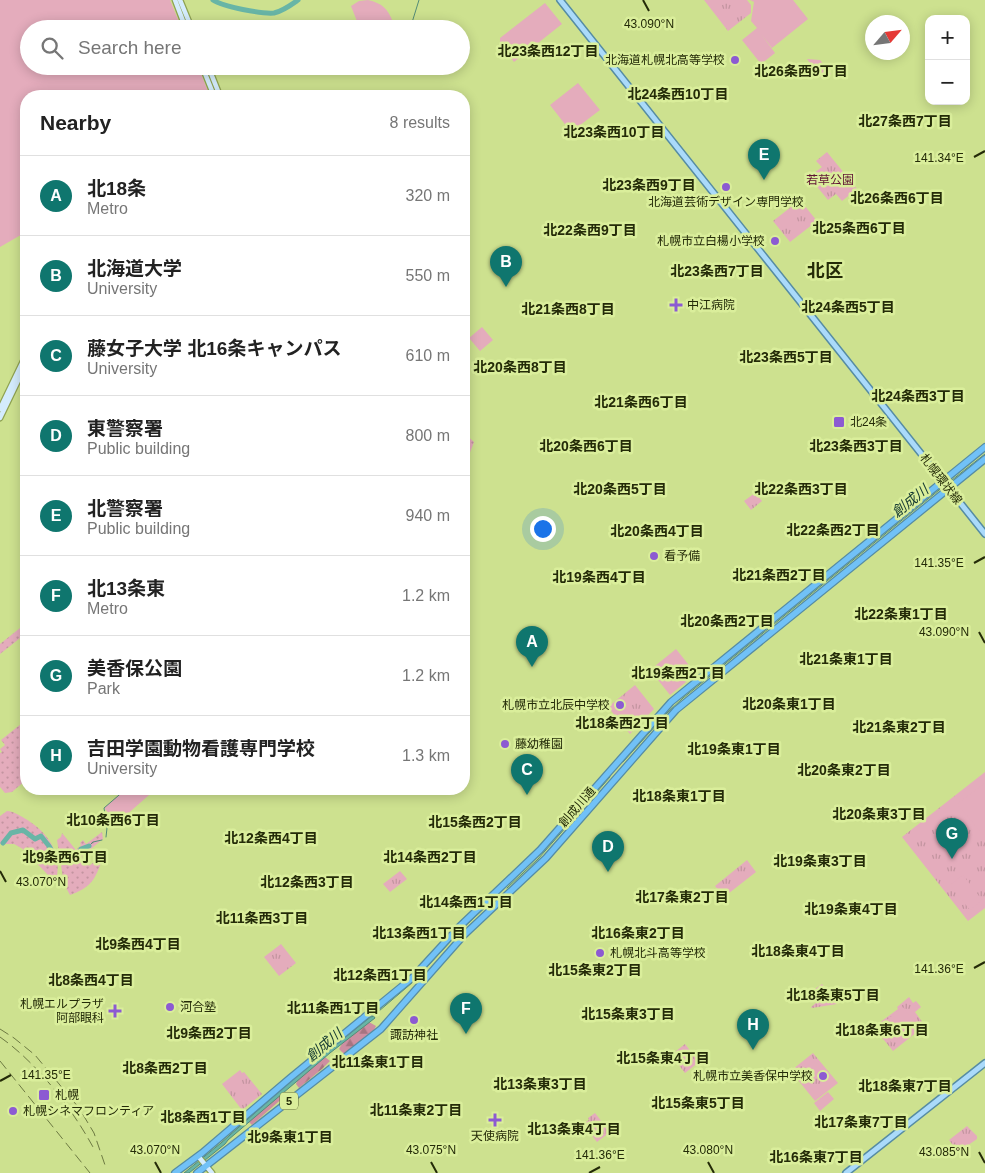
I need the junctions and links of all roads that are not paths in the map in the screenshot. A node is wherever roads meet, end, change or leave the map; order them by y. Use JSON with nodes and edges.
{"nodes":[{"id":1,"x":174,"y":0,"type":"edge"},
{"id":2,"x":180,"y":0,"type":"edge"},
{"id":3,"x":560,"y":0,"type":"edge"},
{"id":4,"x":182,"y":20,"type":"edge"},
{"id":5,"x":188,"y":20,"type":"edge"},
{"id":6,"x":206,"y":75,"type":"edge"},
{"id":7,"x":212,"y":75,"type":"edge"},
{"id":8,"x":212,"y":90,"type":"edge"},
{"id":9,"x":218,"y":90,"type":"edge"},
{"id":10,"x":20,"y":367,"type":"edge"},
{"id":11,"x":20,"y":376,"type":"edge"},
{"id":12,"x":0,"y":409,"type":"edge"},
{"id":13,"x":0,"y":418,"type":"edge"},
{"id":14,"x":985,"y":447,"type":"edge"},
{"id":15,"x":985,"y":459,"type":"edge"},
{"id":16,"x":946,"y":485,"type":"junction"},
{"id":17,"x":985,"y":534,"type":"edge"},
{"id":18,"x":985,"y":1063,"type":"edge"},
{"id":19,"x":202,"y":1161,"type":"junction"},
{"id":20,"x":175,"y":1173,"type":"edge"},
{"id":21,"x":198,"y":1173,"type":"edge"},
{"id":22,"x":212,"y":1173,"type":"edge"},
{"id":23,"x":846,"y":1173,"type":"edge"}],
"edges":[{"from":1,"to":4,"type":"main road"},
{"from":2,"to":5,"type":"main road"},
{"from":3,"to":16,"type":"main road","name":"札幌環状線"},
{"from":6,"to":8,"type":"main road"},
{"from":7,"to":9,"type":"main road"},
{"from":10,"to":12,"type":"main road"},
{"from":11,"to":13,"type":"main road"},
{"from":14,"to":16,"type":"highway","name":"創成川通","number":"5"},
{"from":15,"to":16,"type":"highway","name":"創成川通","number":"5"},
{"from":16,"to":17,"type":"main road","name":"札幌環状線"},
{"from":16,"to":19,"type":"highway","name":"創成川通","number":"5"},
{"from":16,"to":19,"type":"highway","name":"創成川通","number":"5"},
{"from":18,"to":23,"type":"main road"},
{"from":19,"to":20,"type":"highway","name":"創成川通","number":"5"},
{"from":19,"to":21,"type":"highway","name":"創成川通","number":"5"},
{"from":19,"to":22,"type":"main road"}]}
